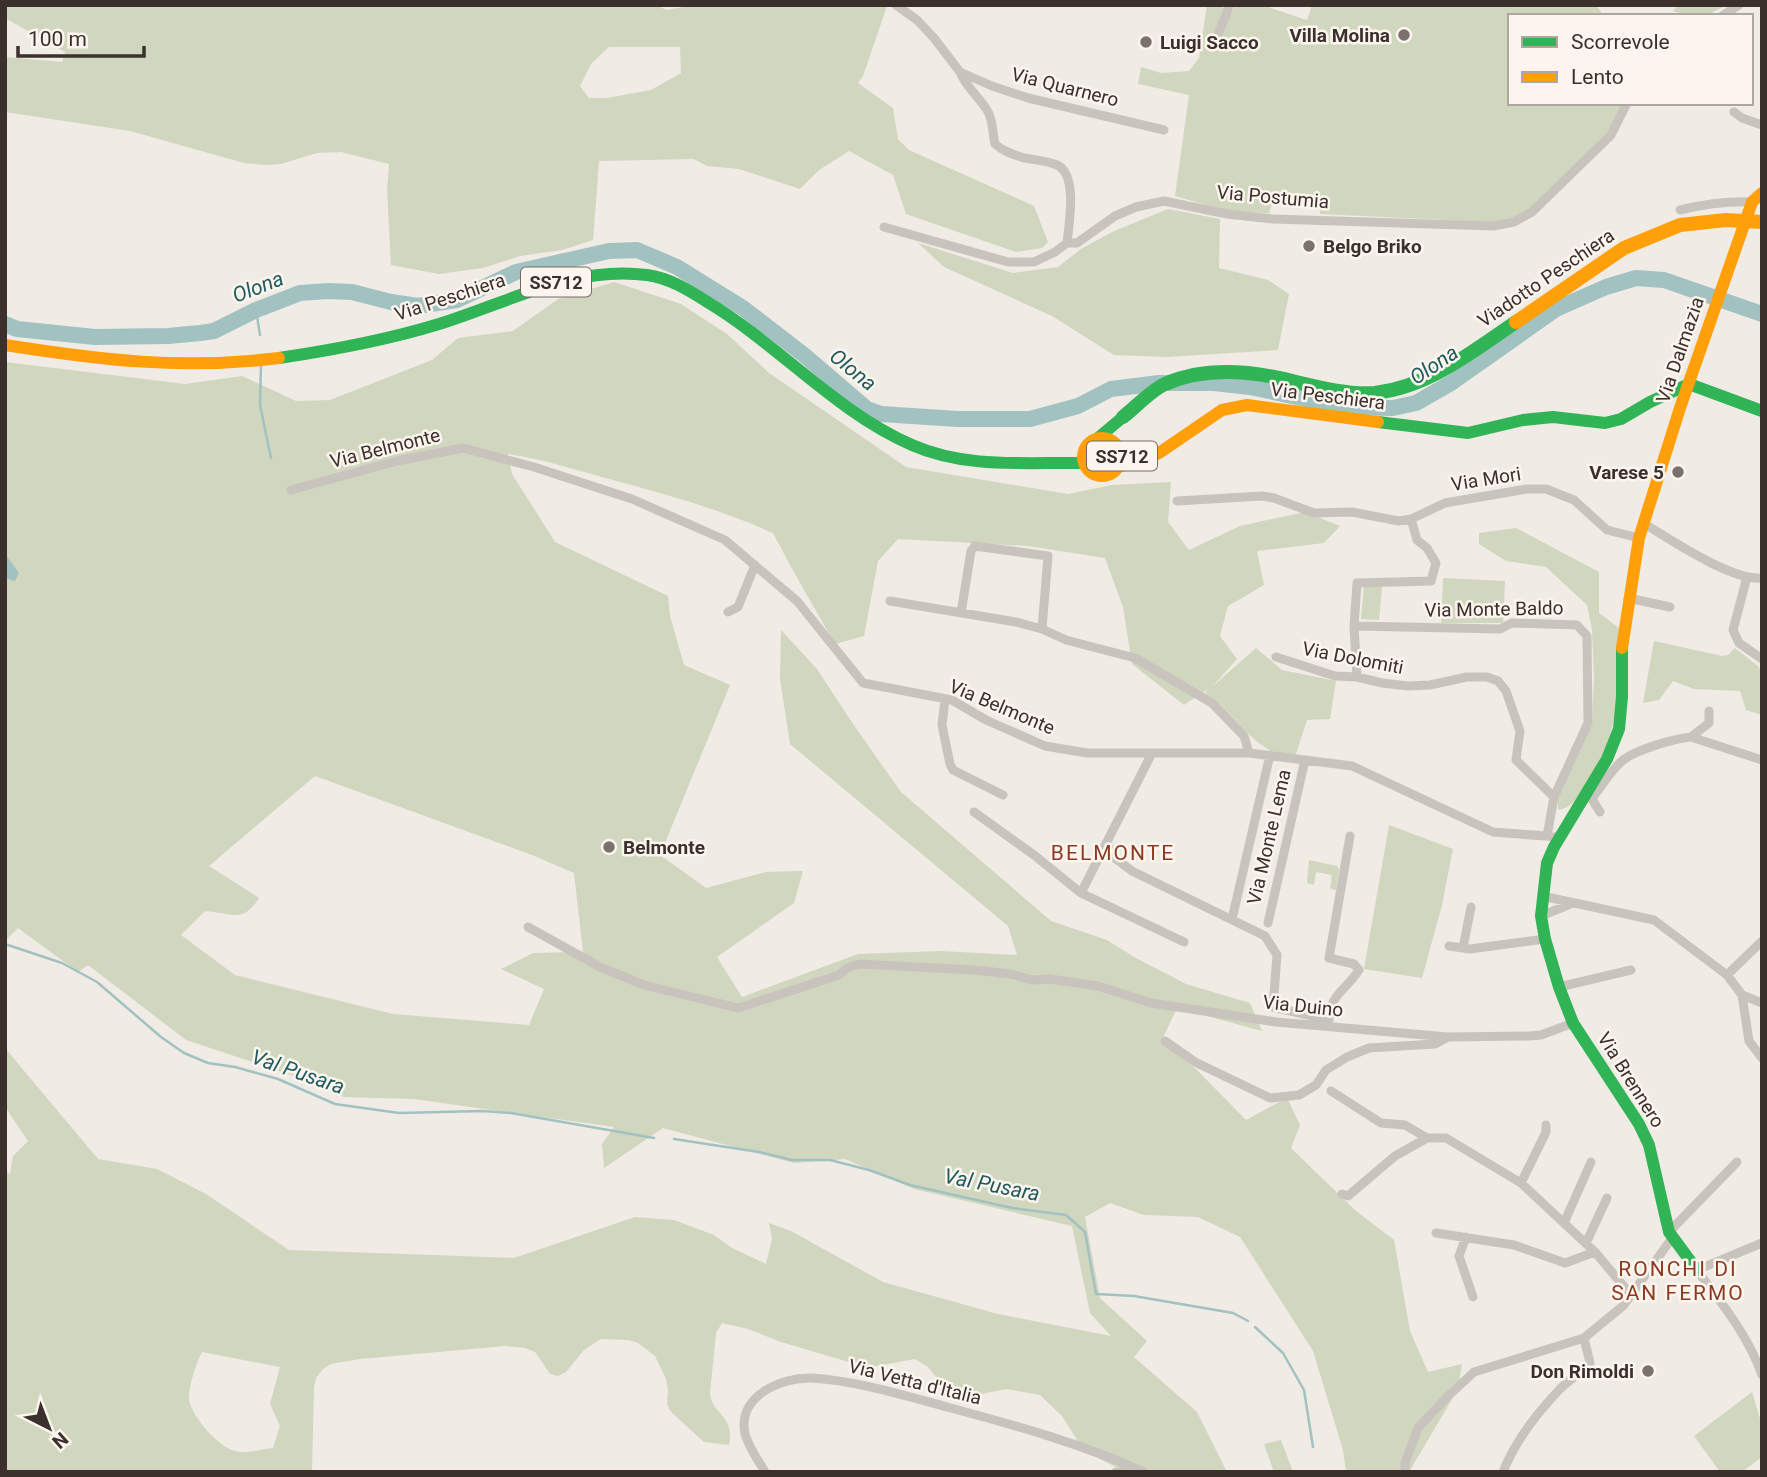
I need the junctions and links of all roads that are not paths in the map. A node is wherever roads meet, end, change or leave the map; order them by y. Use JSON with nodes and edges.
{"nodes":[{"id":1,"x":896,"y":5,"type":"edge"},
{"id":2,"x":1230,"y":5,"type":"edge"},
{"id":3,"x":1214,"y":44,"type":"dead end"},
{"id":4,"x":960,"y":72,"type":"junction"},
{"id":5,"x":1626,"y":105,"type":"edge"},
{"id":6,"x":1734,"y":112,"type":"dead end"},
{"id":7,"x":1762,"y":125,"type":"edge"},
{"id":8,"x":1164,"y":130,"type":"dead end"},
{"id":9,"x":1757,"y":198,"type":"edge"},
{"id":10,"x":1681,"y":210,"type":"dead end"},
{"id":11,"x":1762,"y":222,"type":"edge"},
{"id":12,"x":884,"y":227,"type":"dead end"},
{"id":13,"x":1067,"y":243,"type":"junction"},
{"id":14,"x":5,"y":345,"type":"edge"},
{"id":15,"x":1689,"y":384,"type":"junction"},
{"id":16,"x":1762,"y":411,"type":"edge"},
{"id":17,"x":1123,"y":417,"type":"junction"},
{"id":18,"x":1098,"y":438,"type":"junction"},
{"id":19,"x":1084,"y":456,"type":"junction"},
{"id":20,"x":1124,"y":458,"type":"junction"},
{"id":21,"x":290,"y":490,"type":"dead end"},
{"id":22,"x":1177,"y":501,"type":"dead end"},
{"id":23,"x":1411,"y":519,"type":"junction"},
{"id":24,"x":1643,"y":523,"type":"junction"},
{"id":25,"x":1639,"y":538,"type":"junction"},
{"id":26,"x":755,"y":565,"type":"junction"},
{"id":27,"x":1747,"y":577,"type":"junction"},
{"id":28,"x":1762,"y":578,"type":"edge"},
{"id":29,"x":1628,"y":598,"type":"junction"},
{"id":30,"x":890,"y":601,"type":"dead end"},
{"id":31,"x":1670,"y":607,"type":"dead end"},
{"id":32,"x":728,"y":612,"type":"dead end"},
{"id":33,"x":961,"y":613,"type":"junction"},
{"id":34,"x":1354,"y":625,"type":"junction"},
{"id":35,"x":1042,"y":629,"type":"junction"},
{"id":36,"x":1276,"y":657,"type":"dead end"},
{"id":37,"x":1762,"y":659,"type":"edge"},
{"id":38,"x":1357,"y":677,"type":"junction"},
{"id":39,"x":945,"y":699,"type":"junction"},
{"id":40,"x":1709,"y":712,"type":"dead end"},
{"id":41,"x":1691,"y":737,"type":"junction"},
{"id":42,"x":1152,"y":753,"type":"junction"},
{"id":43,"x":1249,"y":753,"type":"junction"},
{"id":44,"x":1270,"y":755,"type":"junction"},
{"id":45,"x":1305,"y":760,"type":"junction"},
{"id":46,"x":1762,"y":760,"type":"edge"},
{"id":47,"x":1003,"y":795,"type":"dead end"},
{"id":48,"x":1589,"y":796,"type":"junction"},
{"id":49,"x":1554,"y":797,"type":"junction"},
{"id":50,"x":1600,"y":812,"type":"dead end"},
{"id":51,"x":974,"y":813,"type":"dead end"},
{"id":52,"x":1350,"y":836,"type":"dead end"},
{"id":53,"x":1553,"y":837,"type":"junction"},
{"id":54,"x":1106,"y":843,"type":"junction"},
{"id":55,"x":1081,"y":893,"type":"junction"},
{"id":56,"x":1542,"y":897,"type":"junction"},
{"id":57,"x":1573,"y":904,"type":"junction"},
{"id":58,"x":1471,"y":907,"type":"dead end"},
{"id":59,"x":1541,"y":916,"type":"junction"},
{"id":60,"x":1232,"y":919,"type":"junction"},
{"id":61,"x":1268,"y":923,"type":"dead end"},
{"id":62,"x":528,"y":927,"type":"dead end"},
{"id":63,"x":1545,"y":939,"type":"junction"},
{"id":64,"x":1762,"y":941,"type":"edge"},
{"id":65,"x":1184,"y":942,"type":"dead end"},
{"id":66,"x":1449,"y":946,"type":"dead end"},
{"id":67,"x":1463,"y":948,"type":"junction"},
{"id":68,"x":1631,"y":970,"type":"dead end"},
{"id":69,"x":1727,"y":975,"type":"junction"},
{"id":70,"x":1559,"y":987,"type":"junction"},
{"id":71,"x":1742,"y":995,"type":"junction"},
{"id":72,"x":1762,"y":1003,"type":"edge"},
{"id":73,"x":1329,"y":1023,"type":"junction"},
{"id":74,"x":1573,"y":1023,"type":"junction"},
{"id":75,"x":1541,"y":1035,"type":"junction"},
{"id":76,"x":1448,"y":1037,"type":"junction"},
{"id":77,"x":1165,"y":1041,"type":"dead end"},
{"id":78,"x":1503,"y":1042,"type":"dead end"},
{"id":79,"x":1762,"y":1058,"type":"edge"},
{"id":80,"x":1331,"y":1091,"type":"dead end"},
{"id":81,"x":1546,"y":1125,"type":"dead end"},
{"id":82,"x":1427,"y":1138,"type":"junction"},
{"id":83,"x":1737,"y":1161,"type":"dead end"},
{"id":84,"x":1591,"y":1162,"type":"dead end"},
{"id":85,"x":1521,"y":1183,"type":"junction"},
{"id":86,"x":1342,"y":1194,"type":"dead end"},
{"id":87,"x":1607,"y":1198,"type":"dead end"},
{"id":88,"x":1564,"y":1223,"type":"junction"},
{"id":89,"x":1436,"y":1233,"type":"dead end"},
{"id":90,"x":1670,"y":1235,"type":"junction"},
{"id":91,"x":1466,"y":1237,"type":"junction"},
{"id":92,"x":1762,"y":1243,"type":"edge"},
{"id":93,"x":1587,"y":1244,"type":"junction"},
{"id":94,"x":1595,"y":1252,"type":"junction"},
{"id":95,"x":1697,"y":1270,"type":"junction"},
{"id":96,"x":1631,"y":1295,"type":"junction"},
{"id":97,"x":1473,"y":1297,"type":"dead end"},
{"id":98,"x":1584,"y":1338,"type":"junction"},
{"id":99,"x":1761,"y":1373,"type":"edge"},
{"id":100,"x":765,"y":1472,"type":"edge"},
{"id":101,"x":1116,"y":1472,"type":"edge"},
{"id":102,"x":1124,"y":1472,"type":"edge"},
{"id":103,"x":1143,"y":1472,"type":"edge"},
{"id":104,"x":1405,"y":1472,"type":"edge"},
{"id":105,"x":1503,"y":1472,"type":"edge"}],
"edges":[{"from":1,"to":4,"type":"street","name":"Via Quarnero"},
{"from":2,"to":3,"type":"street"},
{"from":4,"to":8,"type":"street","name":"Via Quarnero"},
{"from":4,"to":13,"type":"street","name":"Via Quarnero"},
{"from":5,"to":13,"type":"street","name":"Via Postumia"},
{"from":6,"to":7,"type":"street"},
{"from":9,"to":10,"type":"street"},
{"from":9,"to":15,"type":"main road","name":"Via Dalmazia"},
{"from":11,"to":17,"type":"main road","name":"Viadotto Peschiera","number":"SS712","bridge":true},
{"from":12,"to":13,"type":"street","name":"Via Postumia"},
{"from":14,"to":19,"type":"main road","name":"Via Peschiera","number":"SS712"},
{"from":15,"to":16,"type":"main road"},
{"from":15,"to":20,"type":"main road","name":"Via Peschiera"},
{"from":15,"to":24,"type":"main road","name":"Via Dalmazia"},
{"from":17,"to":18,"type":"main road","name":"Via Peschiera","number":"SS712"},
{"from":17,"to":20,"type":"main road","number":"SS712"},
{"from":18,"to":19,"type":"main road","name":"Via Peschiera","number":"SS712"},
{"from":18,"to":20,"type":"main road","number":"SS712"},
{"from":19,"to":20,"type":"main road","name":"Via Peschiera","number":"SS712"},
{"from":21,"to":26,"type":"street","name":"Via Belmonte"},
{"from":22,"to":23,"type":"street","name":"Via Mori"},
{"from":23,"to":25,"type":"street","name":"Via Mori"},
{"from":23,"to":34,"type":"street"},
{"from":24,"to":25,"type":"main road","name":"Via Brennero"},
{"from":24,"to":27,"type":"street"},
{"from":25,"to":29,"type":"main road","name":"Via Brennero"},
{"from":26,"to":32,"type":"street"},
{"from":26,"to":39,"type":"street","name":"Via Belmonte"},
{"from":27,"to":28,"type":"street"},
{"from":27,"to":37,"type":"street"},
{"from":29,"to":31,"type":"street"},
{"from":29,"to":48,"type":"main road","name":"Via Brennero"},
{"from":30,"to":33,"type":"street"},
{"from":33,"to":35,"type":"street"},
{"from":33,"to":35,"type":"street"},
{"from":34,"to":38,"type":"street"},
{"from":34,"to":49,"type":"street","name":"Via Monte Baldo"},
{"from":35,"to":43,"type":"street"},
{"from":36,"to":38,"type":"street","name":"Via Dolomiti"},
{"from":38,"to":49,"type":"street","name":"Via Dolomiti"},
{"from":39,"to":42,"type":"street","name":"Via Belmonte"},
{"from":39,"to":47,"type":"street"},
{"from":40,"to":41,"type":"street"},
{"from":41,"to":46,"type":"street"},
{"from":41,"to":48,"type":"street"},
{"from":42,"to":43,"type":"street","name":"Via Belmonte"},
{"from":42,"to":54,"type":"street"},
{"from":43,"to":44,"type":"street","name":"Via Belmonte"},
{"from":44,"to":45,"type":"street","name":"Via Belmonte"},
{"from":44,"to":60,"type":"street"},
{"from":45,"to":53,"type":"street","name":"Via Belmonte"},
{"from":45,"to":61,"type":"street","name":"Via Monte Lema"},
{"from":48,"to":50,"type":"street"},
{"from":48,"to":53,"type":"main road","name":"Via Brennero"},
{"from":49,"to":53,"type":"street"},
{"from":51,"to":55,"type":"street"},
{"from":52,"to":73,"type":"street"},
{"from":53,"to":56,"type":"main road","name":"Via Brennero"},
{"from":54,"to":55,"type":"street"},
{"from":54,"to":60,"type":"street"},
{"from":55,"to":65,"type":"street"},
{"from":56,"to":57,"type":"street"},
{"from":56,"to":59,"type":"main road","name":"Via Brennero"},
{"from":57,"to":59,"type":"street"},
{"from":57,"to":69,"type":"street"},
{"from":58,"to":67,"type":"street"},
{"from":59,"to":63,"type":"main road","name":"Via Brennero"},
{"from":60,"to":73,"type":"street"},
{"from":62,"to":73,"type":"street","name":"Via Duino"},
{"from":63,"to":67,"type":"street"},
{"from":63,"to":70,"type":"main road","name":"Via Brennero"},
{"from":64,"to":69,"type":"street"},
{"from":66,"to":67,"type":"street"},
{"from":68,"to":70,"type":"street"},
{"from":69,"to":71,"type":"street"},
{"from":70,"to":74,"type":"main road","name":"Via Brennero"},
{"from":71,"to":72,"type":"street"},
{"from":71,"to":79,"type":"street"},
{"from":73,"to":76,"type":"street","name":"Via Duino"},
{"from":74,"to":75,"type":"street","name":"Via Duino"},
{"from":74,"to":90,"type":"main road","name":"Via Brennero"},
{"from":75,"to":76,"type":"street","name":"Via Duino"},
{"from":75,"to":78,"type":"street"},
{"from":76,"to":77,"type":"street"},
{"from":80,"to":82,"type":"street"},
{"from":81,"to":85,"type":"street"},
{"from":82,"to":85,"type":"street"},
{"from":82,"to":86,"type":"street"},
{"from":83,"to":90,"type":"street"},
{"from":84,"to":88,"type":"street"},
{"from":85,"to":88,"type":"street"},
{"from":87,"to":93,"type":"street"},
{"from":88,"to":93,"type":"street"},
{"from":89,"to":91,"type":"street"},
{"from":90,"to":95,"type":"main road","name":"Via Brennero"},
{"from":90,"to":96,"type":"street"},
{"from":91,"to":94,"type":"street"},
{"from":91,"to":97,"type":"street"},
{"from":92,"to":95,"type":"street"},
{"from":93,"to":94,"type":"street"},
{"from":94,"to":96,"type":"street"},
{"from":95,"to":99,"type":"street"},
{"from":96,"to":98,"type":"street"},
{"from":98,"to":104,"type":"street"},
{"from":98,"to":105,"type":"street"},
{"from":100,"to":103,"type":"street","name":"Via Vetta d'Italia"},
{"from":101,"to":102,"type":"street"}]}
